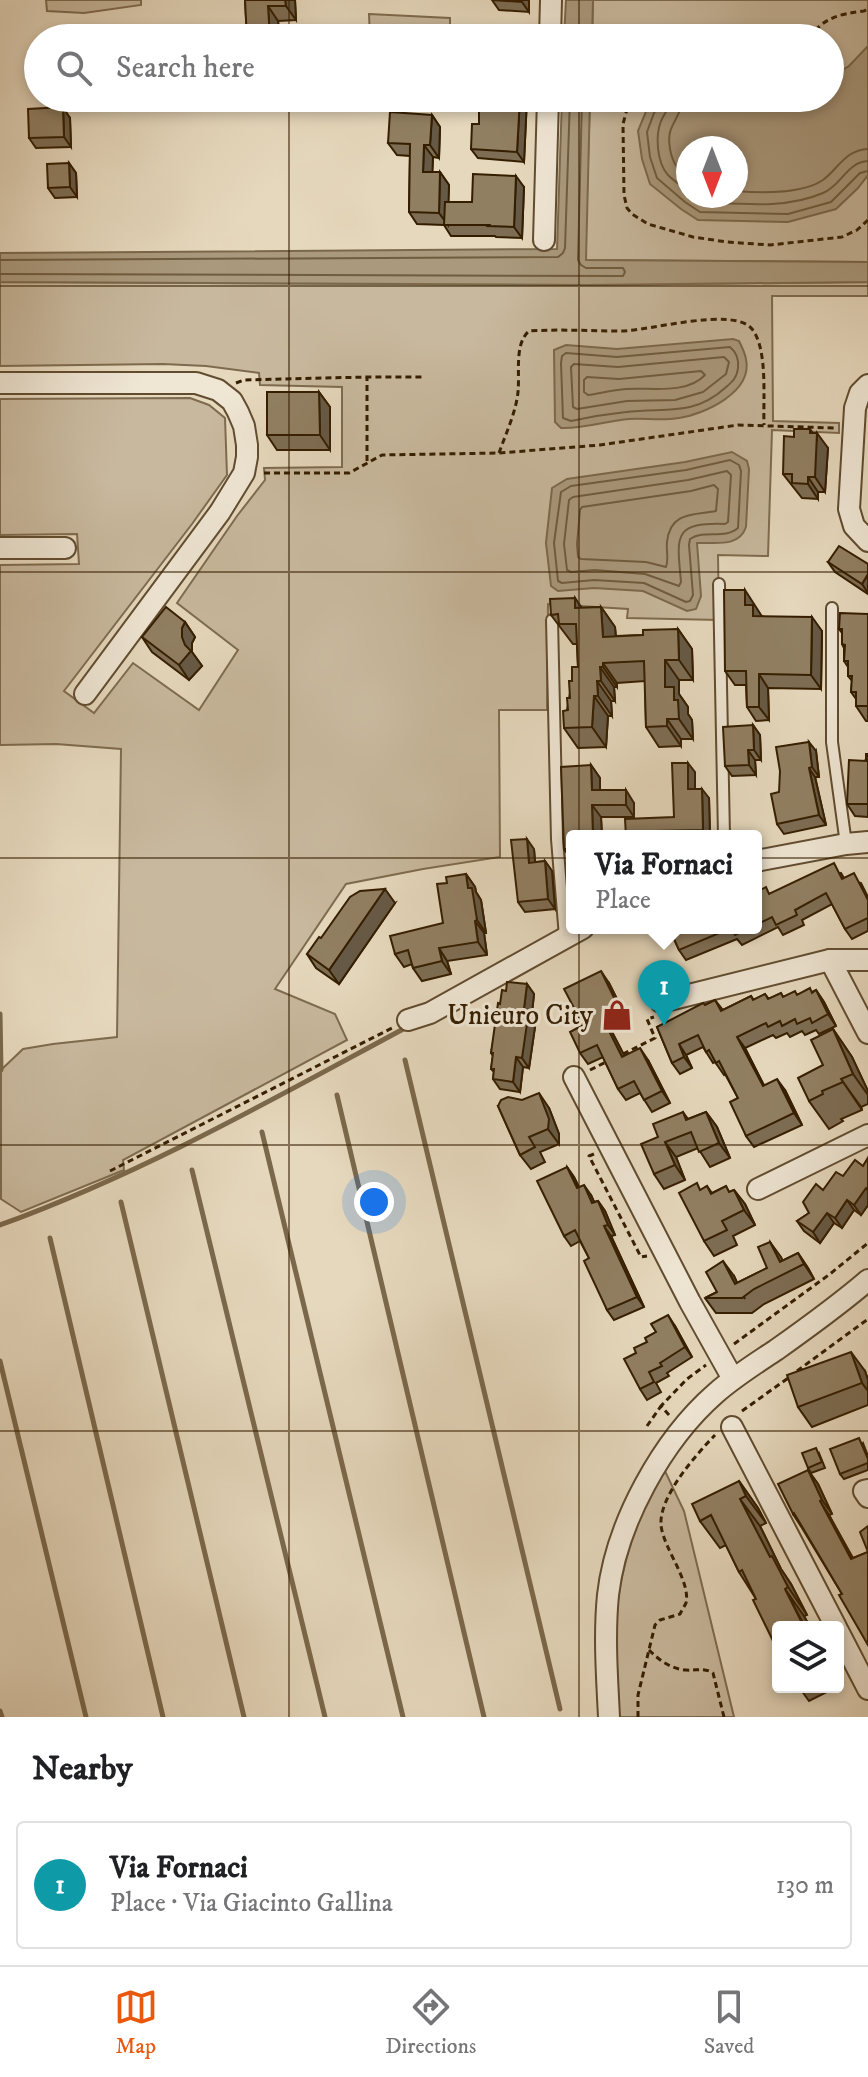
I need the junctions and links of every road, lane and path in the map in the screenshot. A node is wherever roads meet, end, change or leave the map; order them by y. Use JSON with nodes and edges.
{"nodes":[{"id":1,"x":551,"y":0,"type":"edge"},
{"id":2,"x":868,"y":9,"type":"edge"},
{"id":3,"x":550,"y":24,"type":"edge"},
{"id":4,"x":823,"y":24,"type":"edge"},
{"id":5,"x":548,"y":112,"type":"edge"},
{"id":6,"x":626,"y":112,"type":"edge"},
{"id":7,"x":868,"y":220,"type":"edge"},
{"id":8,"x":544,"y":240,"type":"dead end"},
{"id":9,"x":367,"y":377,"type":"junction"},
{"id":10,"x":424,"y":377,"type":"dead end"},
{"id":11,"x":0,"y":383,"type":"edge"},
{"id":12,"x":868,"y":385,"type":"edge"},
{"id":13,"x":218,"y":390,"type":"junction"},
{"id":14,"x":764,"y":425,"type":"junction"},
{"id":15,"x":853,"y":429,"type":"junction"},
{"id":16,"x":499,"y":453,"type":"junction"},
{"id":17,"x":367,"y":462,"type":"junction"},
{"id":18,"x":244,"y":473,"type":"junction"},
{"id":19,"x":868,"y":541,"type":"edge"},
{"id":20,"x":0,"y":548,"type":"edge"},
{"id":21,"x":65,"y":548,"type":"dead end"},
{"id":22,"x":719,"y":584,"type":"dead end"},
{"id":23,"x":832,"y":608,"type":"dead end"},
{"id":24,"x":552,"y":620,"type":"edge"},
{"id":25,"x":85,"y":694,"type":"dead end"},
{"id":26,"x":724,"y":830,"type":"edge"},
{"id":27,"x":868,"y":842,"type":"edge"},
{"id":28,"x":846,"y":844,"type":"junction"},
{"id":29,"x":762,"y":860,"type":"edge"},
{"id":30,"x":566,"y":889,"type":"edge"},
{"id":31,"x":572,"y":934,"type":"edge"},
{"id":32,"x":830,"y":960,"type":"junction"},
{"id":33,"x":868,"y":960,"type":"edge"},
{"id":34,"x":661,"y":1009,"type":"joint"},
{"id":35,"x":408,"y":1020,"type":"joint"},
{"id":36,"x":868,"y":1033,"type":"edge"},
{"id":37,"x":574,"y":1077,"type":"joint"},
{"id":38,"x":868,"y":1135,"type":"edge"},
{"id":39,"x":110,"y":1171,"type":"dead end"},
{"id":40,"x":758,"y":1189,"type":"dead end"},
{"id":41,"x":868,"y":1243,"type":"edge"},
{"id":42,"x":868,"y":1280,"type":"edge"},
{"id":43,"x":868,"y":1319,"type":"edge"},
{"id":44,"x":727,"y":1350,"type":"dead end"},
{"id":45,"x":733,"y":1379,"type":"junction"},
{"id":46,"x":661,"y":1406,"type":"dead end"},
{"id":47,"x":731,"y":1423,"type":"junction"},
{"id":48,"x":647,"y":1426,"type":"dead end"},
{"id":49,"x":868,"y":1490,"type":"edge"},
{"id":50,"x":868,"y":1497,"type":"edge"},
{"id":51,"x":833,"y":1621,"type":"edge"},
{"id":52,"x":844,"y":1643,"type":"edge"},
{"id":53,"x":649,"y":1650,"type":"junction"},
{"id":54,"x":868,"y":1689,"type":"edge"},
{"id":55,"x":609,"y":1717,"type":"edge"},
{"id":56,"x":638,"y":1717,"type":"edge"},
{"id":57,"x":724,"y":1717,"type":"edge"}],
"edges":[{"from":1,"to":3,"type":"street"},
{"from":2,"to":4,"type":"path"},
{"from":5,"to":8,"type":"street"},
{"from":6,"to":7,"type":"path"},
{"from":9,"to":10,"type":"path"},
{"from":9,"to":13,"type":"path"},
{"from":9,"to":17,"type":"path"},
{"from":11,"to":13,"type":"street"},
{"from":12,"to":15,"type":"street"},
{"from":13,"to":18,"type":"street"},
{"from":14,"to":15,"type":"path"},
{"from":14,"to":16,"type":"path"},
{"from":14,"to":16,"type":"path"},
{"from":15,"to":19,"type":"street"},
{"from":16,"to":17,"type":"path"},
{"from":17,"to":18,"type":"path"},
{"from":18,"to":25,"type":"street"},
{"from":20,"to":21,"type":"street"},
{"from":22,"to":26,"type":"lane"},
{"from":23,"to":28,"type":"lane"},
{"from":24,"to":30,"type":"lane"},
{"from":27,"to":28,"type":"street"},
{"from":28,"to":29,"type":"street"},
{"from":31,"to":35,"type":"street"},
{"from":32,"to":33,"type":"street"},
{"from":32,"to":34,"type":"street"},
{"from":32,"to":36,"type":"street"},
{"from":34,"to":37,"type":"path"},
{"from":35,"to":39,"type":"path"},
{"from":37,"to":45,"type":"street"},
{"from":38,"to":40,"type":"street"},
{"from":41,"to":44,"type":"path"},
{"from":42,"to":45,"type":"street"},
{"from":43,"to":47,"type":"path"},
{"from":45,"to":55,"type":"street"},
{"from":46,"to":48,"type":"path"},
{"from":47,"to":51,"type":"street"},
{"from":47,"to":53,"type":"path"},
{"from":49,"to":50,"type":"street"},
{"from":52,"to":54,"type":"street"},
{"from":53,"to":56,"type":"path"},
{"from":53,"to":57,"type":"path"}]}
